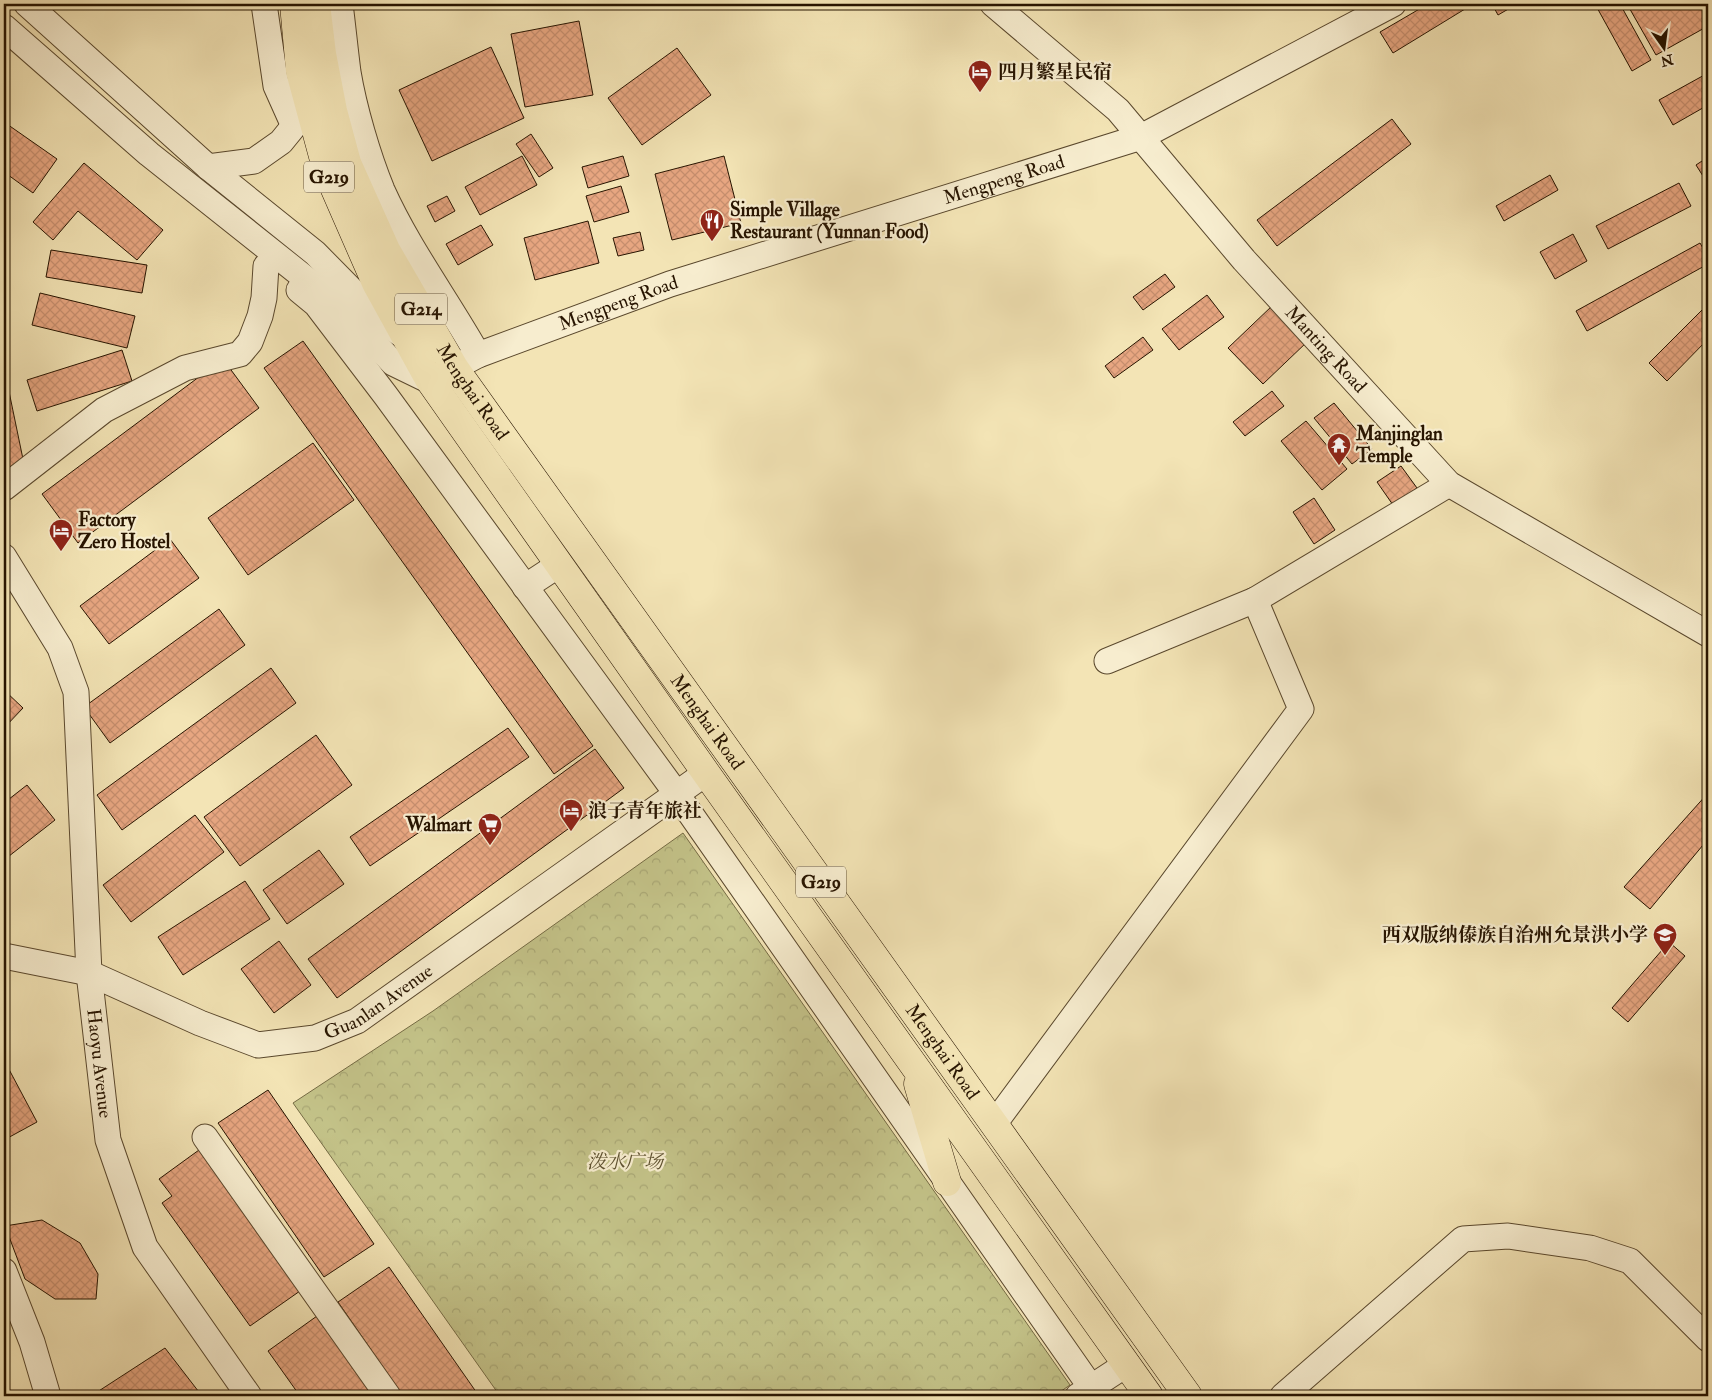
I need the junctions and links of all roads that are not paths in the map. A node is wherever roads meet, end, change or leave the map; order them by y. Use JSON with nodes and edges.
{"nodes":[{"id":1,"x":27,"y":4,"type":"edge"},
{"id":2,"x":264,"y":4,"type":"edge"},
{"id":3,"x":294,"y":4,"type":"edge"},
{"id":4,"x":316,"y":4,"type":"edge"},
{"id":5,"x":340,"y":4,"type":"edge"},
{"id":6,"x":993,"y":4,"type":"edge"},
{"id":7,"x":1393,"y":4,"type":"edge"},
{"id":8,"x":4,"y":27,"type":"edge"},
{"id":9,"x":89,"y":58,"type":"junction"},
{"id":10,"x":300,"y":71,"type":"junction"},
{"id":11,"x":67,"y":83,"type":"junction"},
{"id":12,"x":294,"y":126,"type":"junction"},
{"id":13,"x":1141,"y":137,"type":"junction"},
{"id":14,"x":149,"y":154,"type":"junction"},
{"id":15,"x":208,"y":167,"type":"junction"},
{"id":16,"x":386,"y":250,"type":"joint"},
{"id":17,"x":266,"y":266,"type":"junction"},
{"id":18,"x":406,"y":337,"type":"junction"},
{"id":19,"x":478,"y":355,"type":"junction"},
{"id":20,"x":455,"y":369,"type":"junction"},
{"id":21,"x":430,"y":381,"type":"junction"},
{"id":22,"x":1449,"y":484,"type":"junction"},
{"id":23,"x":4,"y":488,"type":"edge"},
{"id":24,"x":4,"y":557,"type":"edge"},
{"id":25,"x":560,"y":564,"type":"junction"},
{"id":26,"x":525,"y":587,"type":"junction"},
{"id":27,"x":1255,"y":600,"type":"junction"},
{"id":28,"x":1708,"y":634,"type":"edge"},
{"id":29,"x":1107,"y":661,"type":"dead end"},
{"id":30,"x":706,"y":773,"type":"junction"},
{"id":31,"x":676,"y":793,"type":"junction"},
{"id":32,"x":4,"y":956,"type":"edge"},
{"id":33,"x":88,"y":973,"type":"junction"},
{"id":34,"x":911,"y":1061,"type":"junction"},
{"id":35,"x":994,"y":1124,"type":"junction"},
{"id":36,"x":205,"y":1137,"type":"dead end"},
{"id":37,"x":947,"y":1182,"type":"junction"},
{"id":38,"x":4,"y":1271,"type":"edge"},
{"id":39,"x":1708,"y":1339,"type":"edge"},
{"id":40,"x":1152,"y":1346,"type":"junction"},
{"id":41,"x":1127,"y":1364,"type":"junction"},
{"id":42,"x":1088,"y":1393,"type":"edge"},
{"id":43,"x":48,"y":1396,"type":"edge"},
{"id":44,"x":249,"y":1396,"type":"edge"},
{"id":45,"x":388,"y":1396,"type":"edge"},
{"id":46,"x":1149,"y":1396,"type":"edge"},
{"id":47,"x":1188,"y":1396,"type":"edge"},
{"id":48,"x":1284,"y":1396,"type":"edge"}],
"edges":[{"from":1,"to":9,"type":"street"},
{"from":2,"to":12,"type":"street"},
{"from":3,"to":10,"type":"highway","name":"Menghai Road","number":"G219"},
{"from":4,"to":16,"type":"highway","name":"Menghai Road","number":"G219"},
{"from":5,"to":19,"type":"street"},
{"from":6,"to":13,"type":"street","name":"Manting Road"},
{"from":7,"to":13,"type":"street","name":"Mengpeng Road"},
{"from":8,"to":11,"type":"street"},
{"from":9,"to":11,"type":"street"},
{"from":9,"to":15,"type":"street"},
{"from":10,"to":12,"type":"street"},
{"from":10,"to":18,"type":"highway","name":"Menghai Road","number":"G219"},
{"from":11,"to":14,"type":"street"},
{"from":12,"to":15,"type":"street"},
{"from":13,"to":19,"type":"street","name":"Mengpeng Road"},
{"from":13,"to":22,"type":"street","name":"Manting Road"},
{"from":14,"to":17,"type":"street"},
{"from":14,"to":21,"type":"street"},
{"from":15,"to":18,"type":"street"},
{"from":16,"to":20,"type":"highway","name":"Menghai Road","number":"G214"},
{"from":17,"to":23,"type":"street"},
{"from":17,"to":26,"type":"street"},
{"from":18,"to":21,"type":"highway","name":"Menghai Road","number":"G214"},
{"from":19,"to":20,"type":"street","name":"Mengpeng Road"},
{"from":20,"to":21,"type":"street","name":"Mengpeng Road"},
{"from":20,"to":35,"type":"highway","name":"Menghai Road","number":"G219"},
{"from":21,"to":25,"type":"highway","name":"Menghai Road","number":"G219"},
{"from":22,"to":27,"type":"street"},
{"from":22,"to":28,"type":"street","name":"Manting Road"},
{"from":24,"to":33,"type":"street","name":"Haoyu Avenue"},
{"from":25,"to":26,"type":"street"},
{"from":25,"to":30,"type":"highway","name":"Menghai Road","number":"G219"},
{"from":26,"to":31,"type":"street"},
{"from":27,"to":29,"type":"street"},
{"from":27,"to":35,"type":"street"},
{"from":30,"to":31,"type":"street","name":"Guanlan Avenue"},
{"from":30,"to":34,"type":"highway","name":"Menghai Road","number":"G219"},
{"from":31,"to":33,"type":"street","name":"Guanlan Avenue"},
{"from":31,"to":37,"type":"street"},
{"from":32,"to":33,"type":"street","name":"Guanlan Avenue"},
{"from":33,"to":44,"type":"street","name":"Haoyu Avenue"},
{"from":34,"to":37,"type":"highway"},
{"from":34,"to":41,"type":"highway","name":"Menghai Road","number":"G219"},
{"from":35,"to":40,"type":"highway","name":"Menghai Road","number":"G219"},
{"from":36,"to":45,"type":"street"},
{"from":37,"to":42,"type":"street"},
{"from":38,"to":43,"type":"street"},
{"from":39,"to":48,"type":"street"},
{"from":40,"to":41,"type":"highway"},
{"from":40,"to":47,"type":"highway","name":"Menghai Road","number":"G219"},
{"from":41,"to":42,"type":"street"},
{"from":41,"to":46,"type":"highway","name":"Menghai Road","number":"G219"}]}
